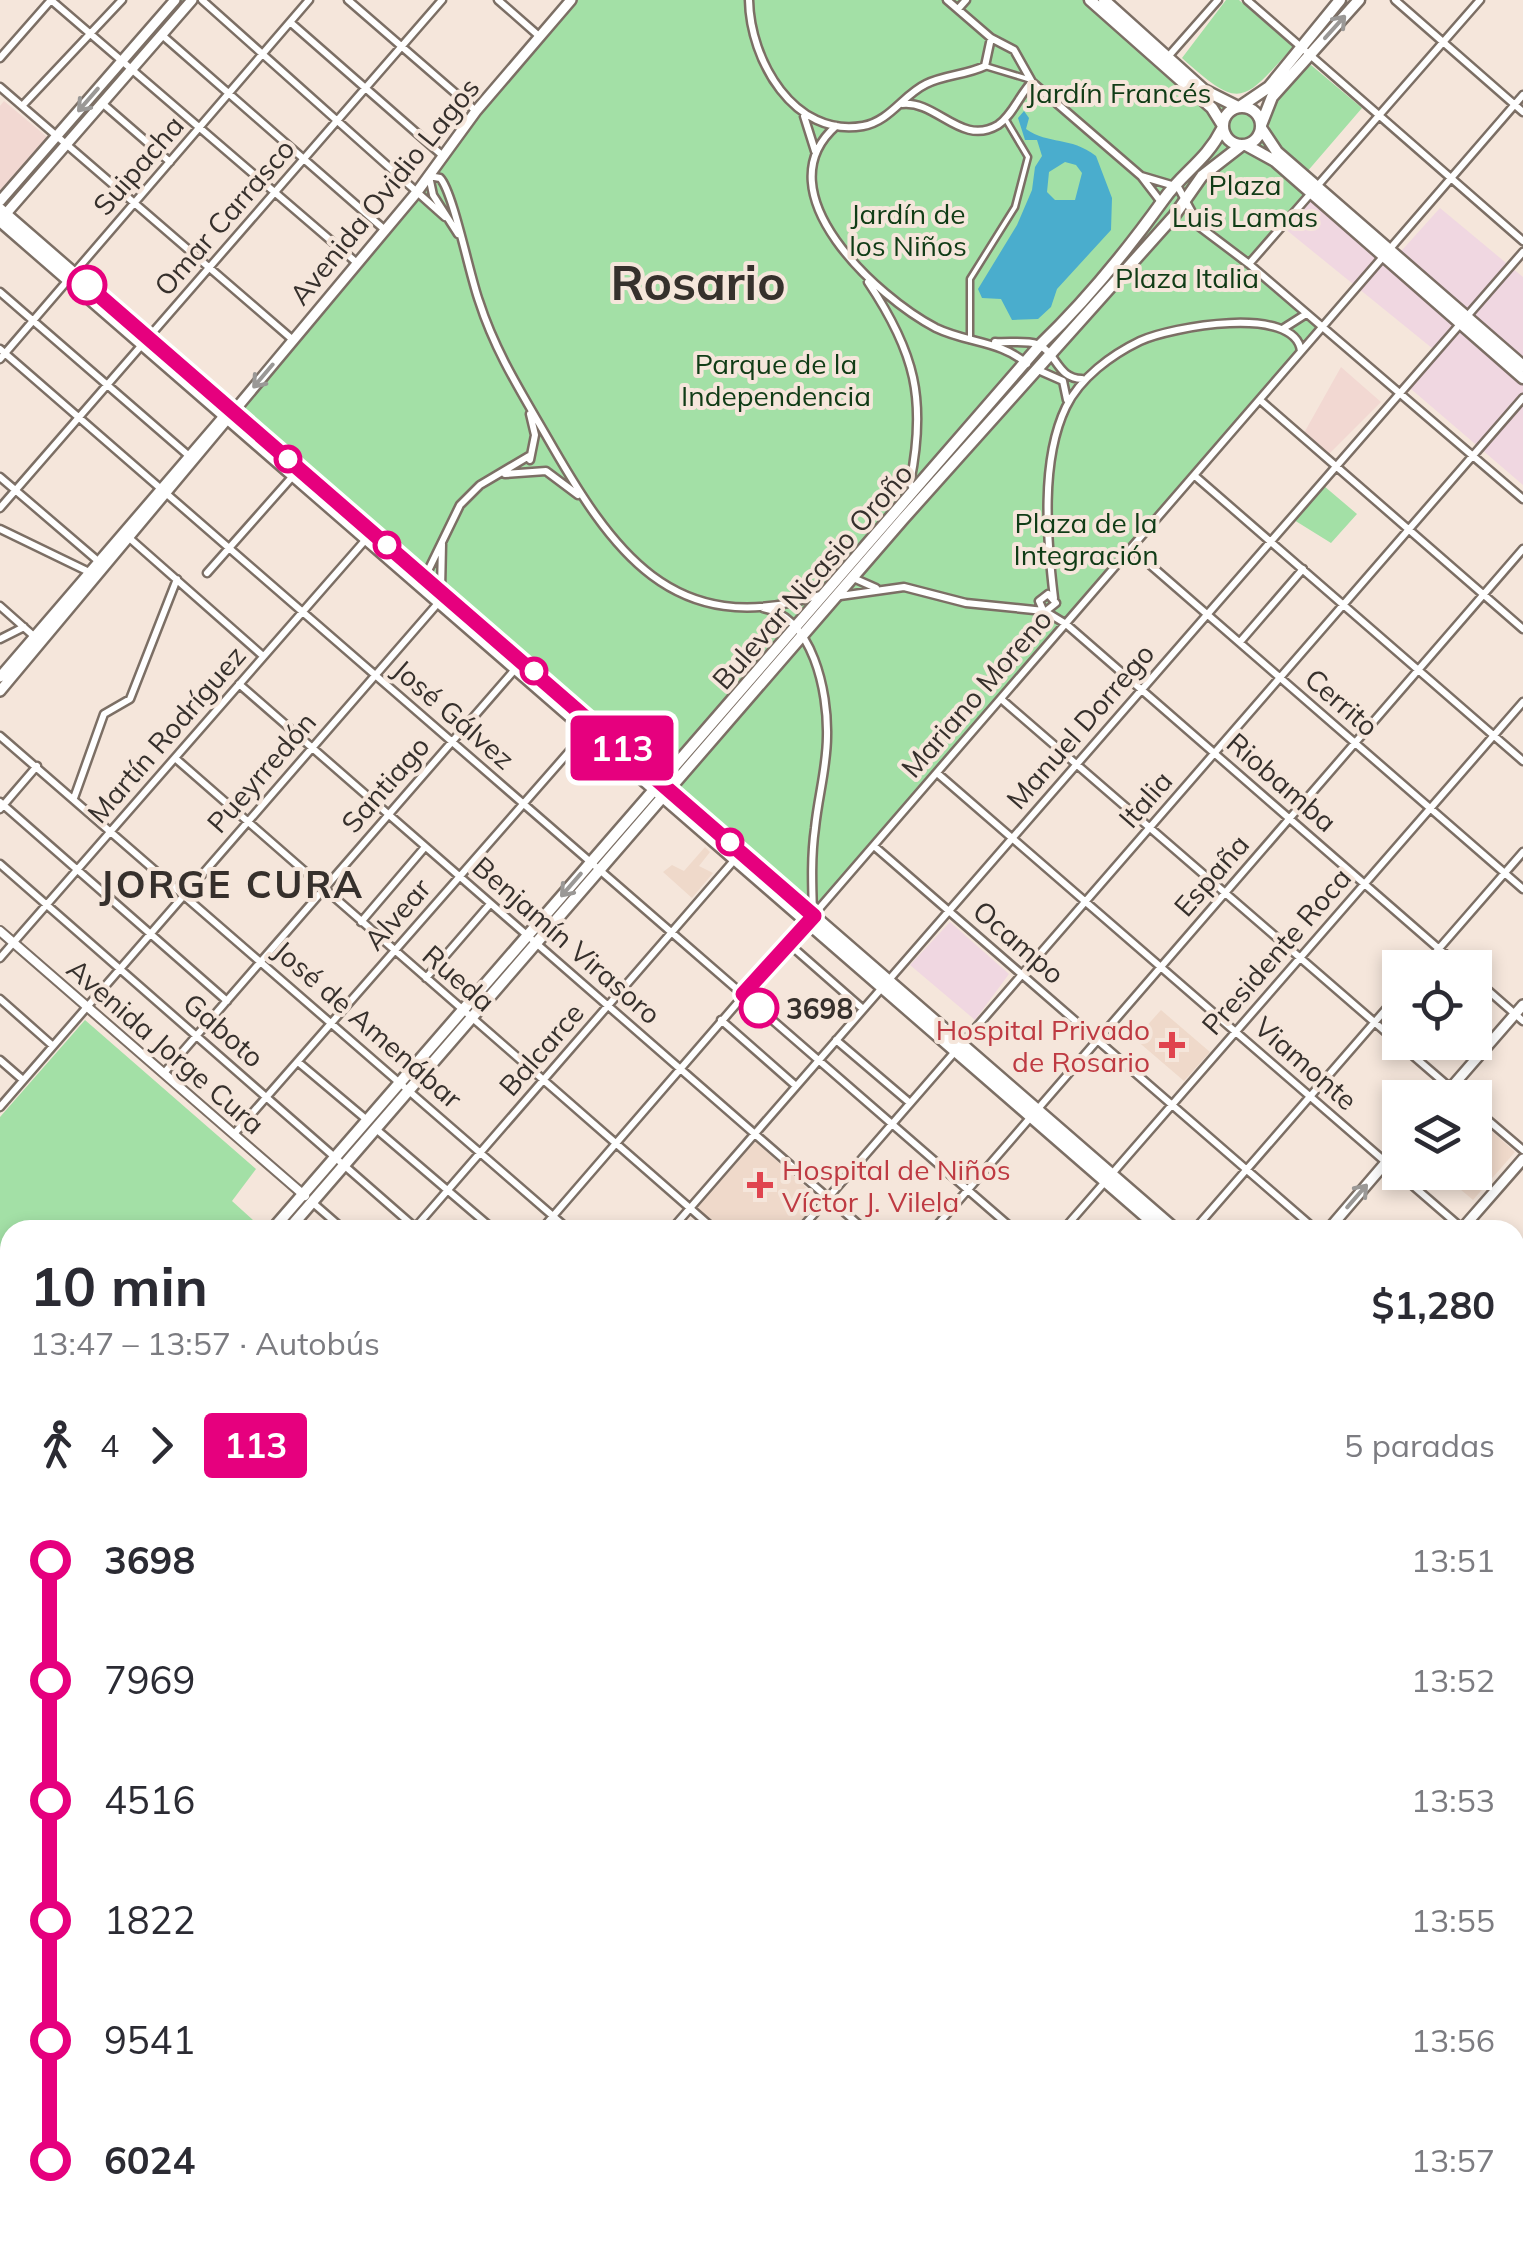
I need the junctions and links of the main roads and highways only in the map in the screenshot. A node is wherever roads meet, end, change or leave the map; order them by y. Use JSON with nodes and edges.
{"nodes":[{"id":1,"x":175,"y":0,"type":"edge"},
{"id":2,"x":192,"y":0,"type":"edge"},
{"id":3,"x":571,"y":0,"type":"edge"},
{"id":4,"x":1090,"y":0,"type":"edge"},
{"id":5,"x":1104,"y":0,"type":"edge"},
{"id":6,"x":1340,"y":0,"type":"edge"},
{"id":7,"x":1359,"y":0,"type":"edge"},
{"id":8,"x":1306,"y":51,"type":"junction"},
{"id":9,"x":1165,"y":60,"type":"junction"},
{"id":10,"x":1240,"y":107,"type":"junction"},
{"id":11,"x":1261,"y":126,"type":"junction"},
{"id":12,"x":1222,"y":127,"type":"junction"},
{"id":13,"x":1244,"y":145,"type":"junction"},
{"id":14,"x":1314,"y":190,"type":"junction"},
{"id":15,"x":0,"y":201,"type":"edge"},
{"id":16,"x":1161,"y":204,"type":"junction"},
{"id":17,"x":1,"y":216,"type":"edge"},
{"id":18,"x":1166,"y":224,"type":"junction"},
{"id":19,"x":1463,"y":320,"type":"junction"},
{"id":20,"x":1523,"y":366,"type":"edge"},
{"id":21,"x":1523,"y":378,"type":"edge"},
{"id":22,"x":227,"y":416,"type":"junction"},
{"id":23,"x":163,"y":491,"type":"junction"},
{"id":24,"x":126,"y":534,"type":"junction"},
{"id":25,"x":849,"y":575,"type":"junction"},
{"id":26,"x":38,"y":639,"type":"junction"},
{"id":27,"x":0,"y":676,"type":"edge"},
{"id":28,"x":0,"y":691,"type":"edge"},
{"id":29,"x":662,"y":791,"type":"junction"},
{"id":30,"x":1523,"y":1005,"type":"edge"},
{"id":31,"x":1519,"y":1018,"type":"edge"},
{"id":32,"x":1459,"y":1080,"type":"edge"},
{"id":33,"x":1523,"y":1159,"type":"edge"},
{"id":34,"x":339,"y":1162,"type":"junction"},
{"id":35,"x":1382,"y":1167,"type":"edge"},
{"id":36,"x":1109,"y":1178,"type":"junction"},
{"id":37,"x":308,"y":1198,"type":"junction"},
{"id":38,"x":283,"y":1220,"type":"edge"},
{"id":39,"x":294,"y":1220,"type":"edge"},
{"id":40,"x":1151,"y":1220,"type":"edge"},
{"id":41,"x":1163,"y":1220,"type":"edge"},
{"id":42,"x":1337,"y":1220,"type":"edge"},
{"id":43,"x":1471,"y":1220,"type":"edge"}],
"edges":[{"from":1,"to":15,"type":"main road","one_way":true},
{"from":2,"to":17,"type":"main road"},
{"from":3,"to":22,"type":"main road","name":"Avenida Ovidio Lagos","one_way":true},
{"from":4,"to":9,"type":"main road"},
{"from":5,"to":9,"type":"main road"},
{"from":6,"to":8,"type":"main road"},
{"from":8,"to":7,"type":"main road","one_way":true},
{"from":8,"to":10,"type":"main road"},
{"from":8,"to":11,"type":"main road"},
{"from":9,"to":10,"type":"main road"},
{"from":9,"to":12,"type":"main road"},
{"from":10,"to":11,"type":"main road"},
{"from":10,"to":12,"type":"main road"},
{"from":11,"to":13,"type":"main road"},
{"from":11,"to":14,"type":"main road"},
{"from":12,"to":13,"type":"main road"},
{"from":12,"to":16,"type":"main road","name":"Bulevar Nicasio Oroño"},
{"from":13,"to":14,"type":"main road"},
{"from":13,"to":18,"type":"main road","name":"Bulevar Nicasio Oroño"},
{"from":14,"to":19,"type":"main road"},
{"from":16,"to":18,"type":"main road"},
{"from":16,"to":25,"type":"main road","name":"Bulevar Nicasio Oroño"},
{"from":17,"to":22,"type":"main road"},
{"from":18,"to":25,"type":"main road","name":"Bulevar Nicasio Oroño"},
{"from":19,"to":20,"type":"main road"},
{"from":19,"to":21,"type":"main road"},
{"from":22,"to":23,"type":"main road","name":"Avenida Ovidio Lagos"},
{"from":22,"to":23,"type":"main road","name":"Avenida Ovidio Lagos"},
{"from":22,"to":29,"type":"main road"},
{"from":23,"to":24,"type":"main road","name":"Avenida Ovidio Lagos"},
{"from":24,"to":26,"type":"main road","name":"Avenida Ovidio Lagos"},
{"from":24,"to":26,"type":"main road","name":"Avenida Ovidio Lagos"},
{"from":25,"to":29,"type":"main road","name":"Bulevar Nicasio Oroño"},
{"from":25,"to":29,"type":"main road","name":"Bulevar Nicasio Oroño"},
{"from":26,"to":27,"type":"main road","name":"Avenida Ovidio Lagos"},
{"from":26,"to":28,"type":"main road","name":"Avenida Ovidio Lagos"},
{"from":29,"to":34,"type":"main road","name":"Bulevar Nicasio Oroño","one_way":true},
{"from":29,"to":34,"type":"main road","name":"Bulevar Nicasio Oroño"},
{"from":29,"to":36,"type":"main road"},
{"from":30,"to":31,"type":"main road"},
{"from":31,"to":32,"type":"main road"},
{"from":33,"to":43,"type":"main road"},
{"from":34,"to":37,"type":"main road","name":"Bulevar Nicasio Oroño"},
{"from":42,"to":35,"type":"main road","one_way":true},
{"from":36,"to":40,"type":"main road"},
{"from":36,"to":41,"type":"main road"},
{"from":37,"to":38,"type":"main road","name":"Bulevar Nicasio Oroño"},
{"from":37,"to":39,"type":"main road","name":"Bulevar Nicasio Oroño"}]}
